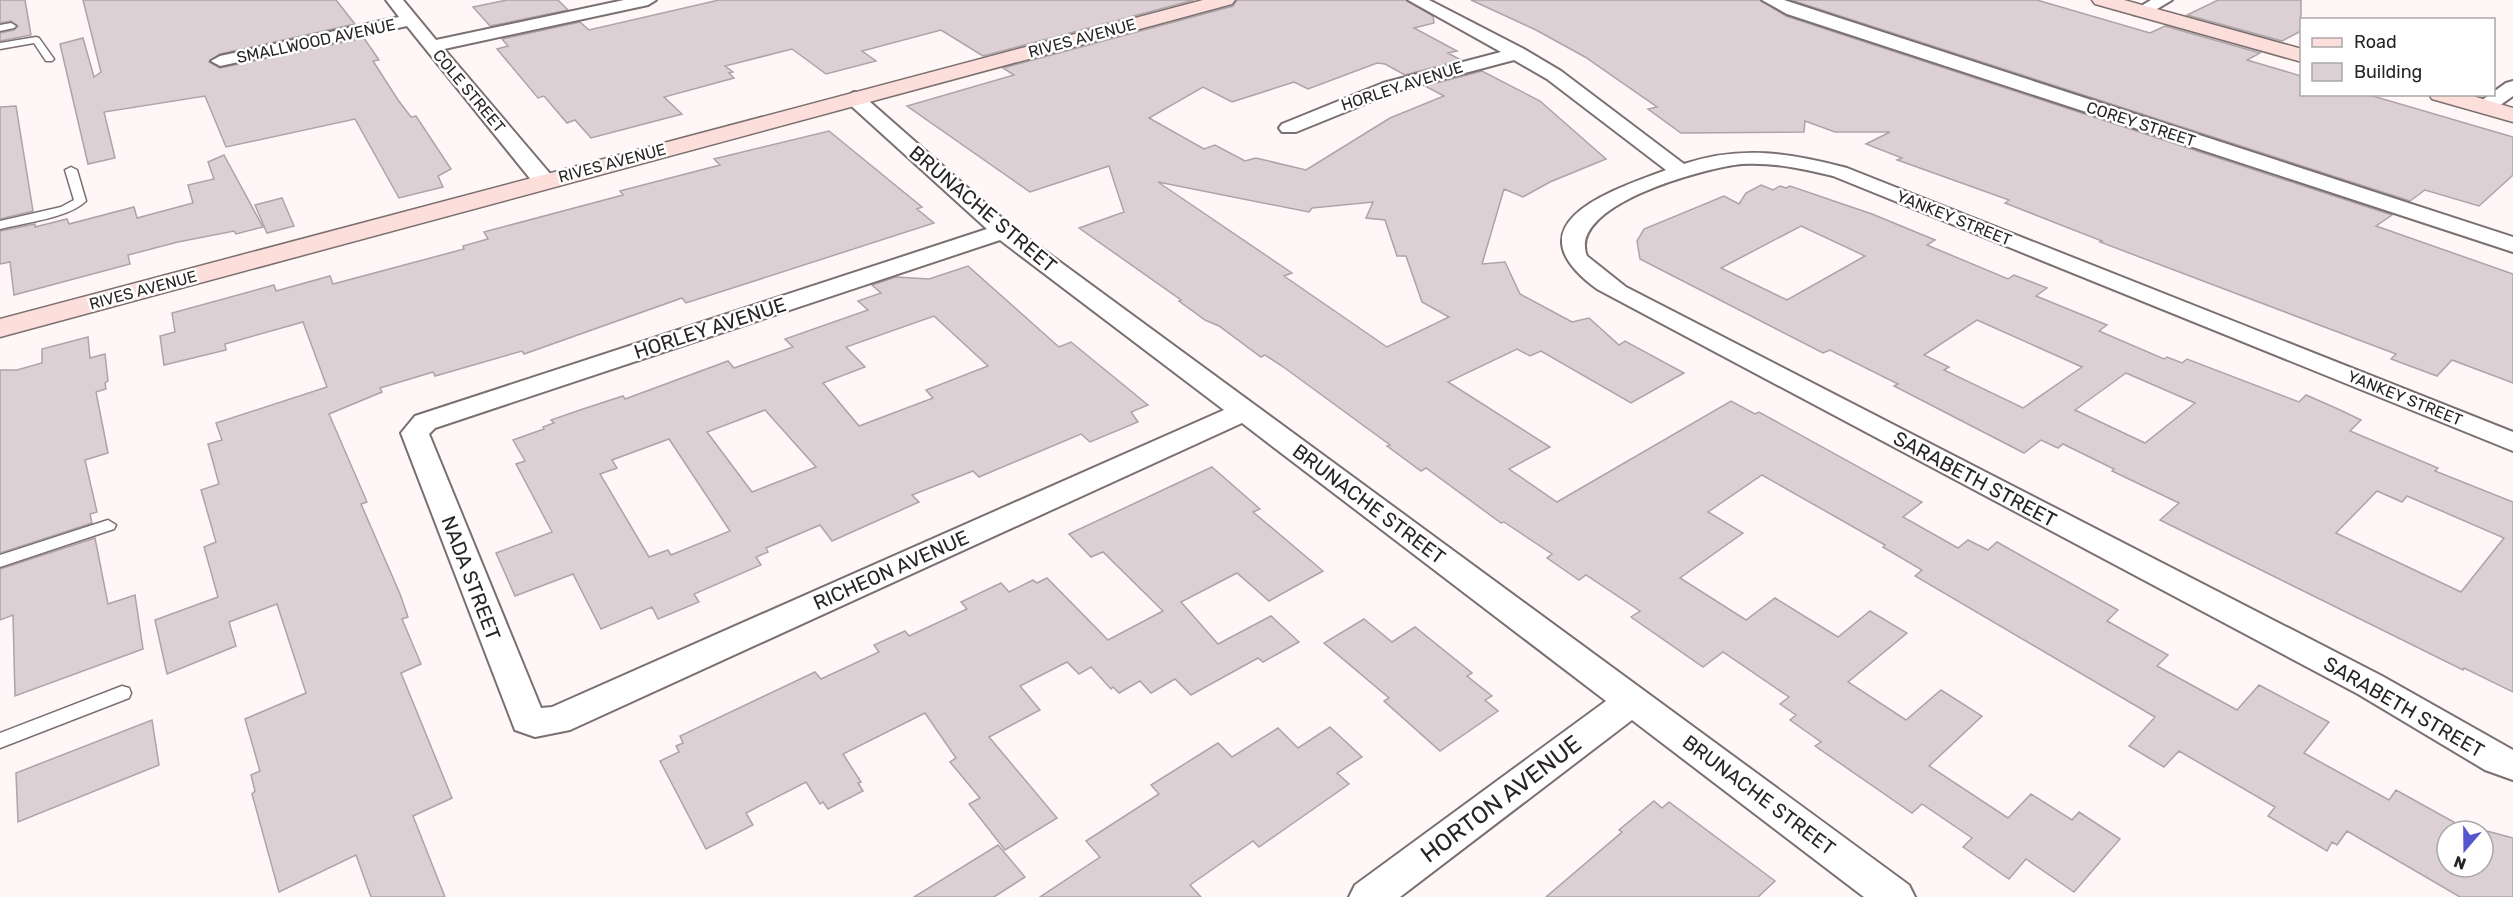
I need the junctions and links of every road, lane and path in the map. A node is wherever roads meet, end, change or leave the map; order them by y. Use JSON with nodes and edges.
{"nodes":[{"id":1,"x":394,"y":0,"type":"edge"},
{"id":2,"x":648,"y":0,"type":"edge"},
{"id":3,"x":1225,"y":0,"type":"edge"},
{"id":4,"x":1416,"y":0,"type":"edge"},
{"id":5,"x":1770,"y":0,"type":"edge"},
{"id":6,"x":2102,"y":0,"type":"edge"},
{"id":7,"x":2164,"y":0,"type":"edge"},
{"id":8,"x":2141,"y":11,"type":"junction"},
{"id":9,"x":411,"y":20,"type":"junction"},
{"id":10,"x":11,"y":26,"type":"dead end"},
{"id":11,"x":0,"y":28,"type":"edge"},
{"id":12,"x":0,"y":46,"type":"edge"},
{"id":13,"x":432,"y":46,"type":"junction"},
{"id":14,"x":1518,"y":52,"type":"junction"},
{"id":15,"x":2300,"y":56,"type":"edge"},
{"id":16,"x":50,"y":58,"type":"dead end"},
{"id":17,"x":220,"y":61,"type":"dead end"},
{"id":18,"x":2513,"y":87,"type":"edge"},
{"id":19,"x":2447,"y":96,"type":"edge"},
{"id":20,"x":854,"y":98,"type":"junction"},
{"id":21,"x":2485,"y":107,"type":"junction"},
{"id":22,"x":2513,"y":115,"type":"edge"},
{"id":23,"x":1289,"y":128,"type":"dead end"},
{"id":24,"x":70,"y":170,"type":"dead end"},
{"id":25,"x":1681,"y":172,"type":"junction"},
{"id":26,"x":544,"y":181,"type":"junction"},
{"id":27,"x":0,"y":225,"type":"edge"},
{"id":28,"x":1003,"y":231,"type":"junction"},
{"id":29,"x":2513,"y":245,"type":"edge"},
{"id":30,"x":0,"y":328,"type":"edge"},
{"id":31,"x":1246,"y":411,"type":"junction"},
{"id":32,"x":418,"y":428,"type":"joint"},
{"id":33,"x":2513,"y":441,"type":"edge"},
{"id":34,"x":108,"y":525,"type":"dead end"},
{"id":35,"x":0,"y":561,"type":"edge"},
{"id":36,"x":122,"y":693,"type":"dead end"},
{"id":37,"x":1633,"y":700,"type":"junction"},
{"id":38,"x":535,"y":723,"type":"joint"},
{"id":39,"x":0,"y":741,"type":"edge"},
{"id":40,"x":2513,"y":765,"type":"edge"},
{"id":41,"x":1369,"y":897,"type":"edge"},
{"id":42,"x":1895,"y":897,"type":"edge"}],
"edges":[{"from":1,"to":9,"type":"street","name":"COLE STREET"},
{"from":2,"to":13,"type":"street"},
{"from":3,"to":20,"type":"street","name":"RIVES AVENUE"},
{"from":4,"to":14,"type":"street"},
{"from":5,"to":29,"type":"street","name":"COREY STREET"},
{"from":6,"to":8,"type":"street"},
{"from":7,"to":8,"type":"street"},
{"from":8,"to":15,"type":"street"},
{"from":9,"to":13,"type":"street","name":"COLE STREET"},
{"from":9,"to":17,"type":"street","name":"SMALLWOOD AVENUE"},
{"from":10,"to":11,"type":"lane"},
{"from":12,"to":16,"type":"lane"},
{"from":13,"to":26,"type":"street","name":"COLE STREET"},
{"from":14,"to":23,"type":"street","name":"HORLEY AVENUE"},
{"from":14,"to":25,"type":"street"},
{"from":18,"to":21,"type":"street"},
{"from":19,"to":21,"type":"street"},
{"from":20,"to":26,"type":"street","name":"RIVES AVENUE"},
{"from":20,"to":28,"type":"street","name":"BRUNACHE STREET"},
{"from":21,"to":22,"type":"street"},
{"from":24,"to":27,"type":"lane"},
{"from":25,"to":33,"type":"street","name":"YANKEY STREET"},
{"from":25,"to":40,"type":"street","name":"SARABETH STREET"},
{"from":26,"to":30,"type":"street","name":"RIVES AVENUE"},
{"from":28,"to":31,"type":"street","name":"BRUNACHE STREET"},
{"from":28,"to":32,"type":"street","name":"HORLEY AVENUE"},
{"from":31,"to":37,"type":"street","name":"BRUNACHE STREET"},
{"from":31,"to":38,"type":"street","name":"RICHEON AVENUE"},
{"from":32,"to":38,"type":"street","name":"NADA STREET"},
{"from":34,"to":35,"type":"lane"},
{"from":36,"to":39,"type":"lane"},
{"from":37,"to":41,"type":"street","name":"HORTON AVENUE"},
{"from":37,"to":42,"type":"street","name":"BRUNACHE STREET"}]}
